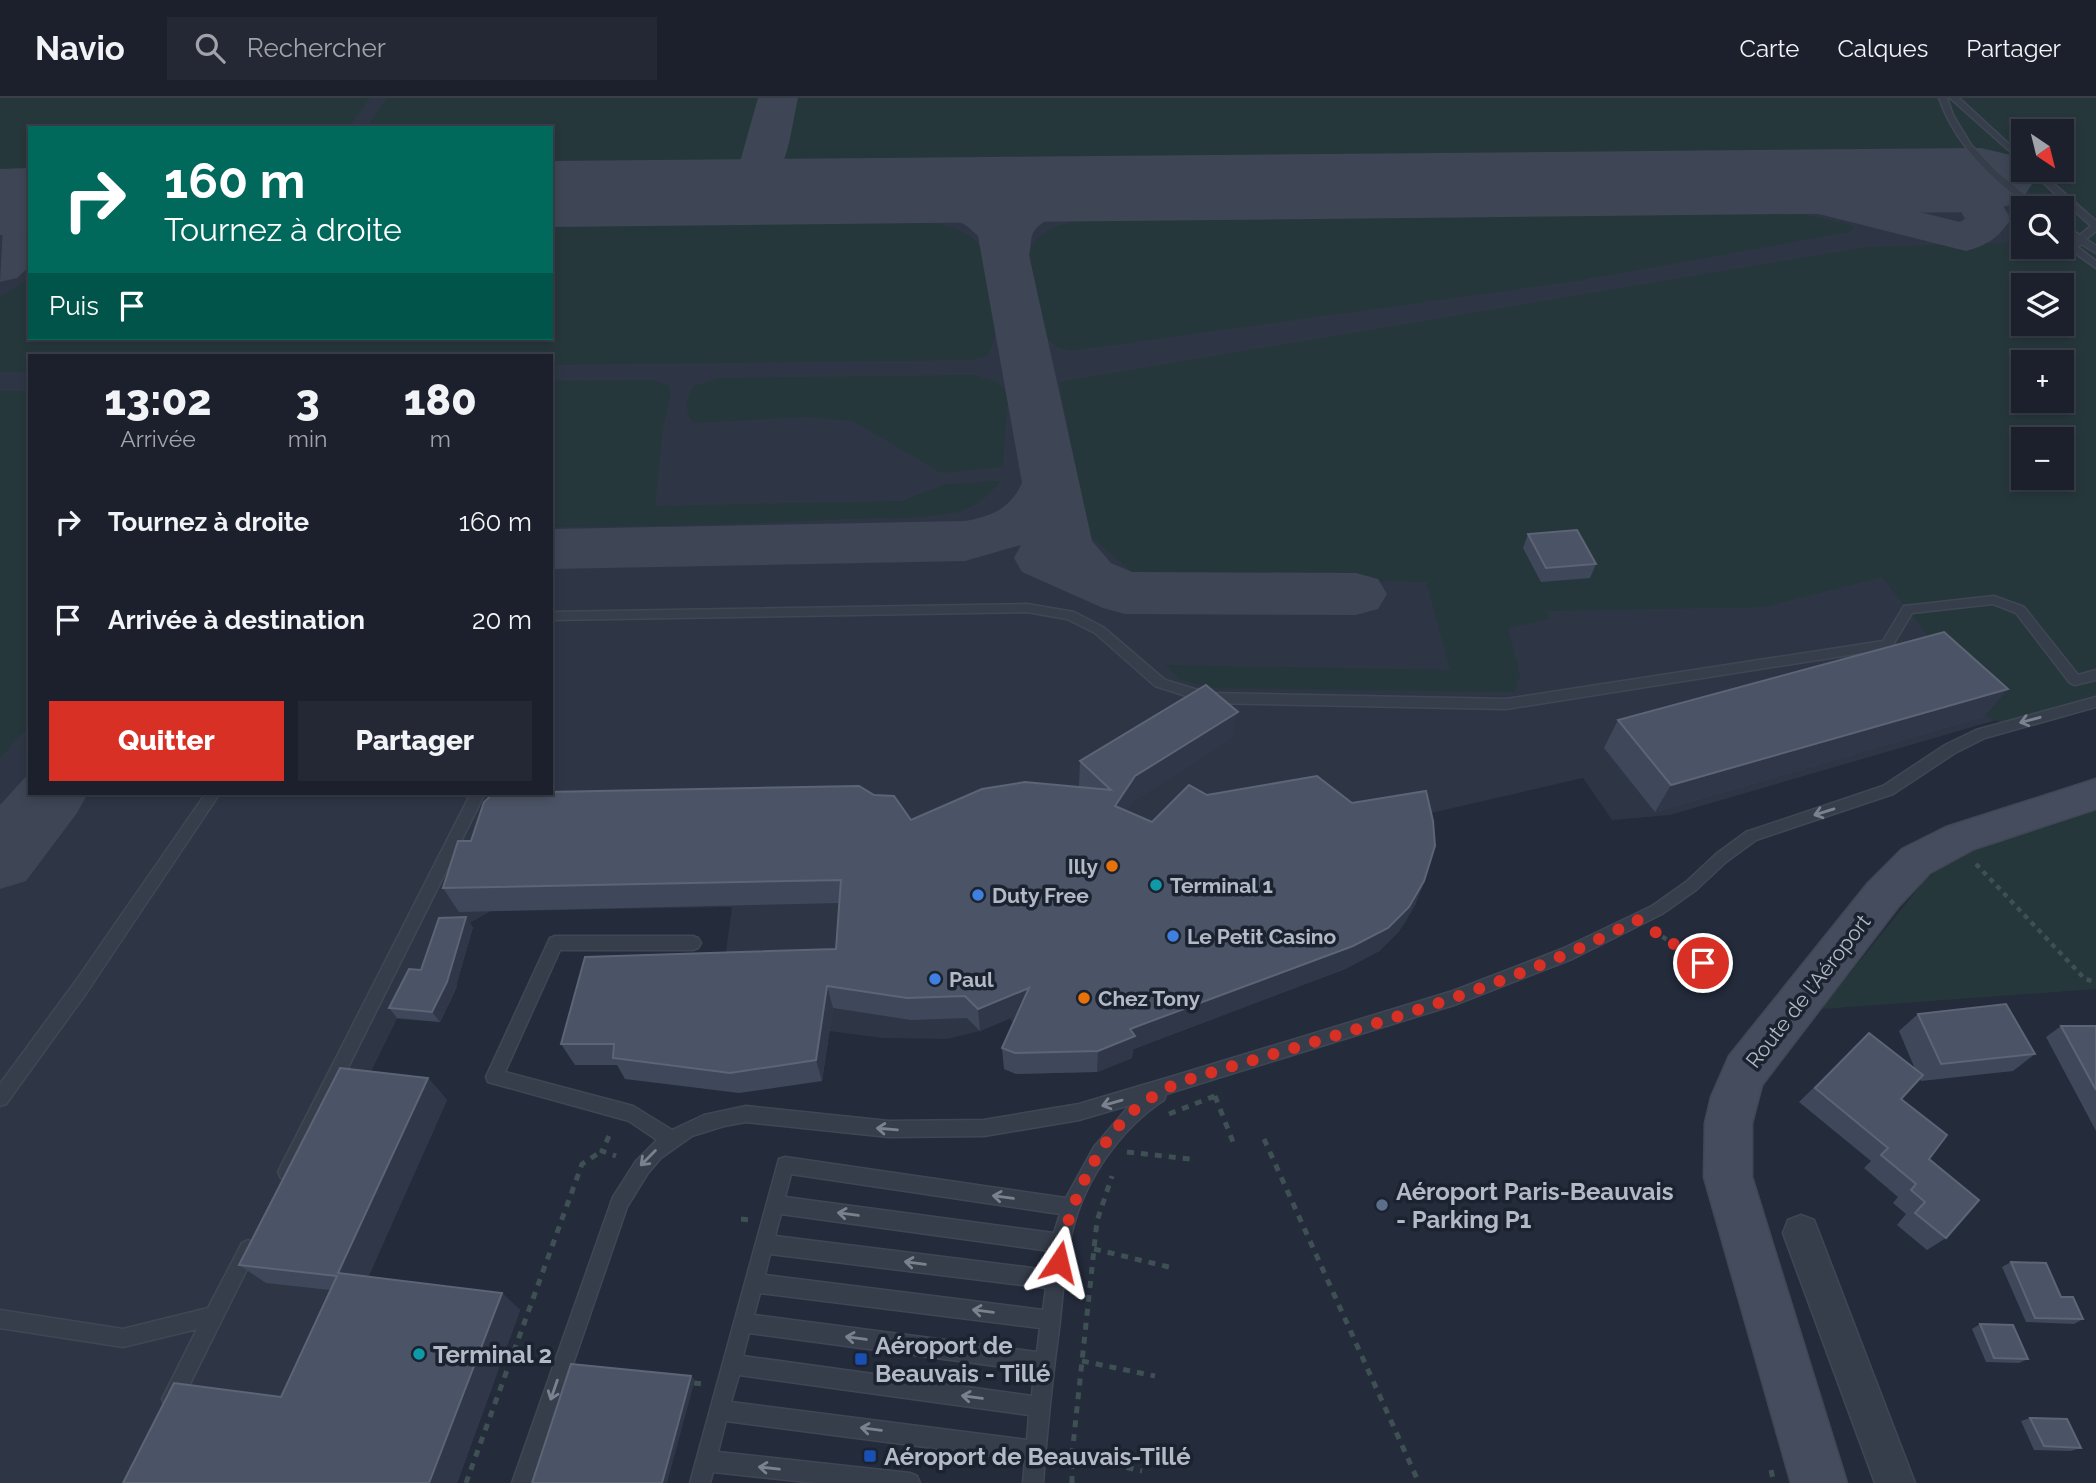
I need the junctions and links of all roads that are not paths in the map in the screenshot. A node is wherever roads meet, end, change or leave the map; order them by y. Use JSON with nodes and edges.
{"nodes":[{"id":1,"x":1943,"y":98,"type":"edge"},
{"id":2,"x":1954,"y":98,"type":"edge"},
{"id":3,"x":2011,"y":149,"type":"edge"},
{"id":4,"x":2046,"y":182,"type":"edge"},
{"id":5,"x":2020,"y":196,"type":"edge"},
{"id":6,"x":2096,"y":226,"type":"edge"},
{"id":7,"x":2074,"y":236,"type":"edge"},
{"id":8,"x":2080,"y":240,"type":"junction"},
{"id":9,"x":2096,"y":250,"type":"edge"},
{"id":10,"x":2096,"y":265,"type":"edge"},
{"id":11,"x":553,"y":616,"type":"edge"},
{"id":12,"x":2096,"y":675,"type":"edge"},
{"id":13,"x":2096,"y":702,"type":"edge"},
{"id":14,"x":2096,"y":794,"type":"edge"},
{"id":15,"x":212,"y":795,"type":"edge"},
{"id":16,"x":477,"y":795,"type":"edge"},
{"id":17,"x":693,"y":943,"type":"dead end"},
{"id":18,"x":1177,"y":1083,"type":"junction"},
{"id":19,"x":0,"y":1098,"type":"edge"},
{"id":20,"x":671,"y":1139,"type":"junction"},
{"id":21,"x":277,"y":1191,"type":"edge"},
{"id":22,"x":775,"y":1204,"type":"junction"},
{"id":23,"x":1071,"y":1208,"type":"junction"},
{"id":24,"x":258,"y":1229,"type":"edge"},
{"id":25,"x":1801,"y":1233,"type":"dead end"},
{"id":26,"x":1061,"y":1243,"type":"junction"},
{"id":27,"x":764,"y":1244,"type":"junction"},
{"id":28,"x":1056,"y":1280,"type":"junction"},
{"id":29,"x":754,"y":1283,"type":"junction"},
{"id":30,"x":214,"y":1316,"type":"junction"},
{"id":31,"x":0,"y":1320,"type":"edge"},
{"id":32,"x":1051,"y":1320,"type":"junction"},
{"id":33,"x":743,"y":1323,"type":"junction"},
{"id":34,"x":1045,"y":1363,"type":"junction"},
{"id":35,"x":732,"y":1364,"type":"junction"},
{"id":36,"x":1039,"y":1407,"type":"junction"},
{"id":37,"x":719,"y":1410,"type":"junction"},
{"id":38,"x":166,"y":1411,"type":"edge"},
{"id":39,"x":1036,"y":1451,"type":"junction"},
{"id":40,"x":706,"y":1461,"type":"junction"},
{"id":41,"x":522,"y":1483,"type":"edge"},
{"id":42,"x":700,"y":1483,"type":"edge"},
{"id":43,"x":910,"y":1483,"type":"edge"},
{"id":44,"x":1033,"y":1483,"type":"edge"},
{"id":45,"x":1819,"y":1483,"type":"edge"},
{"id":46,"x":1895,"y":1483,"type":"edge"}],
"edges":[{"from":1,"to":5,"type":"lane"},
{"from":2,"to":3,"type":"lane"},
{"from":4,"to":6,"type":"lane"},
{"from":6,"to":8,"type":"lane"},
{"from":7,"to":8,"type":"lane"},
{"from":8,"to":9,"type":"lane"},
{"from":8,"to":10,"type":"lane"},
{"from":11,"to":12,"type":"lane"},
{"from":13,"to":18,"type":"lane","one_way":true},
{"from":14,"to":45,"type":"street","name":"Route de l'Aéroport"},
{"from":15,"to":19,"type":"lane"},
{"from":16,"to":21,"type":"lane"},
{"from":17,"to":20,"type":"lane"},
{"from":18,"to":20,"type":"lane","one_way":true},
{"from":18,"to":23,"type":"lane"},
{"from":20,"to":41,"type":"lane","one_way":true},
{"from":23,"to":22,"type":"lane","one_way":true},
{"from":26,"to":22,"type":"lane","one_way":true},
{"from":22,"to":27,"type":"lane"},
{"from":23,"to":26,"type":"lane"},
{"from":24,"to":30,"type":"lane"},
{"from":25,"to":46,"type":"street"},
{"from":26,"to":28,"type":"lane"},
{"from":28,"to":27,"type":"lane","one_way":true},
{"from":27,"to":29,"type":"lane"},
{"from":28,"to":32,"type":"lane"},
{"from":32,"to":29,"type":"lane","one_way":true},
{"from":29,"to":33,"type":"lane"},
{"from":30,"to":31,"type":"lane"},
{"from":30,"to":38,"type":"lane"},
{"from":32,"to":34,"type":"lane"},
{"from":34,"to":33,"type":"lane","one_way":true},
{"from":33,"to":35,"type":"lane"},
{"from":34,"to":36,"type":"lane"},
{"from":36,"to":35,"type":"lane","one_way":true},
{"from":35,"to":37,"type":"lane"},
{"from":36,"to":39,"type":"lane"},
{"from":39,"to":37,"type":"lane","one_way":true},
{"from":37,"to":40,"type":"lane"},
{"from":39,"to":44,"type":"lane"},
{"from":40,"to":42,"type":"lane"},
{"from":43,"to":40,"type":"lane","one_way":true}]}
